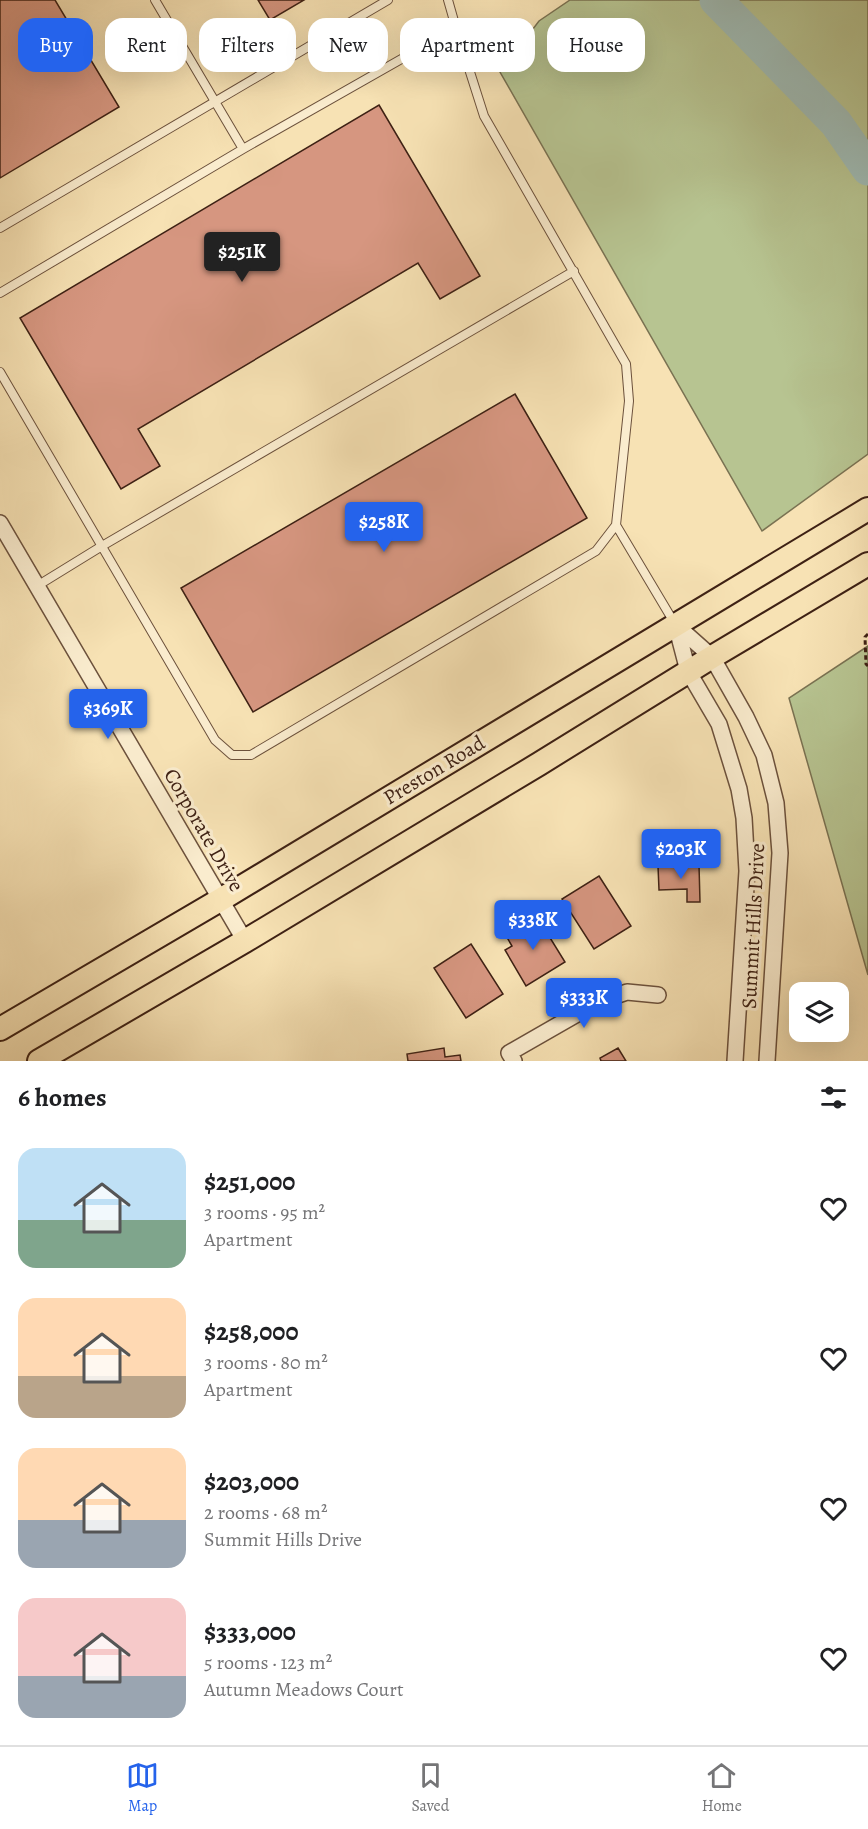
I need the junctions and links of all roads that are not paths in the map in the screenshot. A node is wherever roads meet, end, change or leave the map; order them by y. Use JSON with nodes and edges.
{"nodes":[{"id":1,"x":155,"y":0,"type":"edge"},
{"id":2,"x":388,"y":0,"type":"edge"},
{"id":3,"x":448,"y":0,"type":"edge"},
{"id":4,"x":453,"y":18,"type":"edge"},
{"id":5,"x":400,"y":60,"type":"edge"},
{"id":6,"x":470,"y":72,"type":"edge"},
{"id":7,"x":215,"y":102,"type":"junction"},
{"id":8,"x":243,"y":149,"type":"junction"},
{"id":9,"x":0,"y":228,"type":"edge"},
{"id":10,"x":574,"y":271,"type":"junction"},
{"id":11,"x":0,"y":292,"type":"edge"},
{"id":12,"x":0,"y":372,"type":"edge"},
{"id":13,"x":868,"y":509,"type":"edge"},
{"id":14,"x":0,"y":524,"type":"edge"},
{"id":15,"x":616,"y":525,"type":"junction"},
{"id":16,"x":102,"y":546,"type":"junction"},
{"id":17,"x":868,"y":564,"type":"edge"},
{"id":18,"x":37,"y":586,"type":"junction"},
{"id":19,"x":676,"y":625,"type":"junction"},
{"id":20,"x":712,"y":657,"type":"junction"},
{"id":21,"x":688,"y":671,"type":"junction"},
{"id":22,"x":220,"y":900,"type":"junction"},
{"id":23,"x":245,"y":941,"type":"junction"},
{"id":24,"x":658,"y":995,"type":"dead end"},
{"id":25,"x":0,"y":1029,"type":"edge"},
{"id":26,"x":39,"y":1061,"type":"edge"},
{"id":27,"x":514,"y":1061,"type":"edge"},
{"id":28,"x":735,"y":1061,"type":"edge"},
{"id":29,"x":767,"y":1061,"type":"edge"}],
"edges":[{"from":1,"to":7,"type":"lane"},
{"from":2,"to":7,"type":"lane"},
{"from":3,"to":4,"type":"lane"},
{"from":5,"to":8,"type":"lane"},
{"from":6,"to":10,"type":"lane"},
{"from":7,"to":8,"type":"lane"},
{"from":7,"to":9,"type":"lane"},
{"from":8,"to":11,"type":"lane"},
{"from":10,"to":15,"type":"lane"},
{"from":10,"to":16,"type":"lane"},
{"from":12,"to":16,"type":"lane"},
{"from":13,"to":19,"type":"main road","name":"Preston Road"},
{"from":14,"to":18,"type":"street","name":"Corporate Drive"},
{"from":15,"to":16,"type":"lane"},
{"from":15,"to":19,"type":"lane"},
{"from":16,"to":18,"type":"lane"},
{"from":17,"to":20,"type":"main road"},
{"from":18,"to":22,"type":"street","name":"Corporate Drive"},
{"from":19,"to":20,"type":"street","name":"Summit Hills Drive"},
{"from":19,"to":21,"type":"street","name":"Summit Hills Drive"},
{"from":19,"to":22,"type":"main road","name":"Preston Road"},
{"from":20,"to":21,"type":"main road"},
{"from":20,"to":29,"type":"street","name":"Summit Hills Drive"},
{"from":21,"to":23,"type":"main road"},
{"from":21,"to":28,"type":"street","name":"Summit Hills Drive"},
{"from":22,"to":23,"type":"street","name":"Corporate Drive"},
{"from":22,"to":25,"type":"main road","name":"Preston Road"},
{"from":23,"to":26,"type":"main road"},
{"from":24,"to":27,"type":"street"}]}
